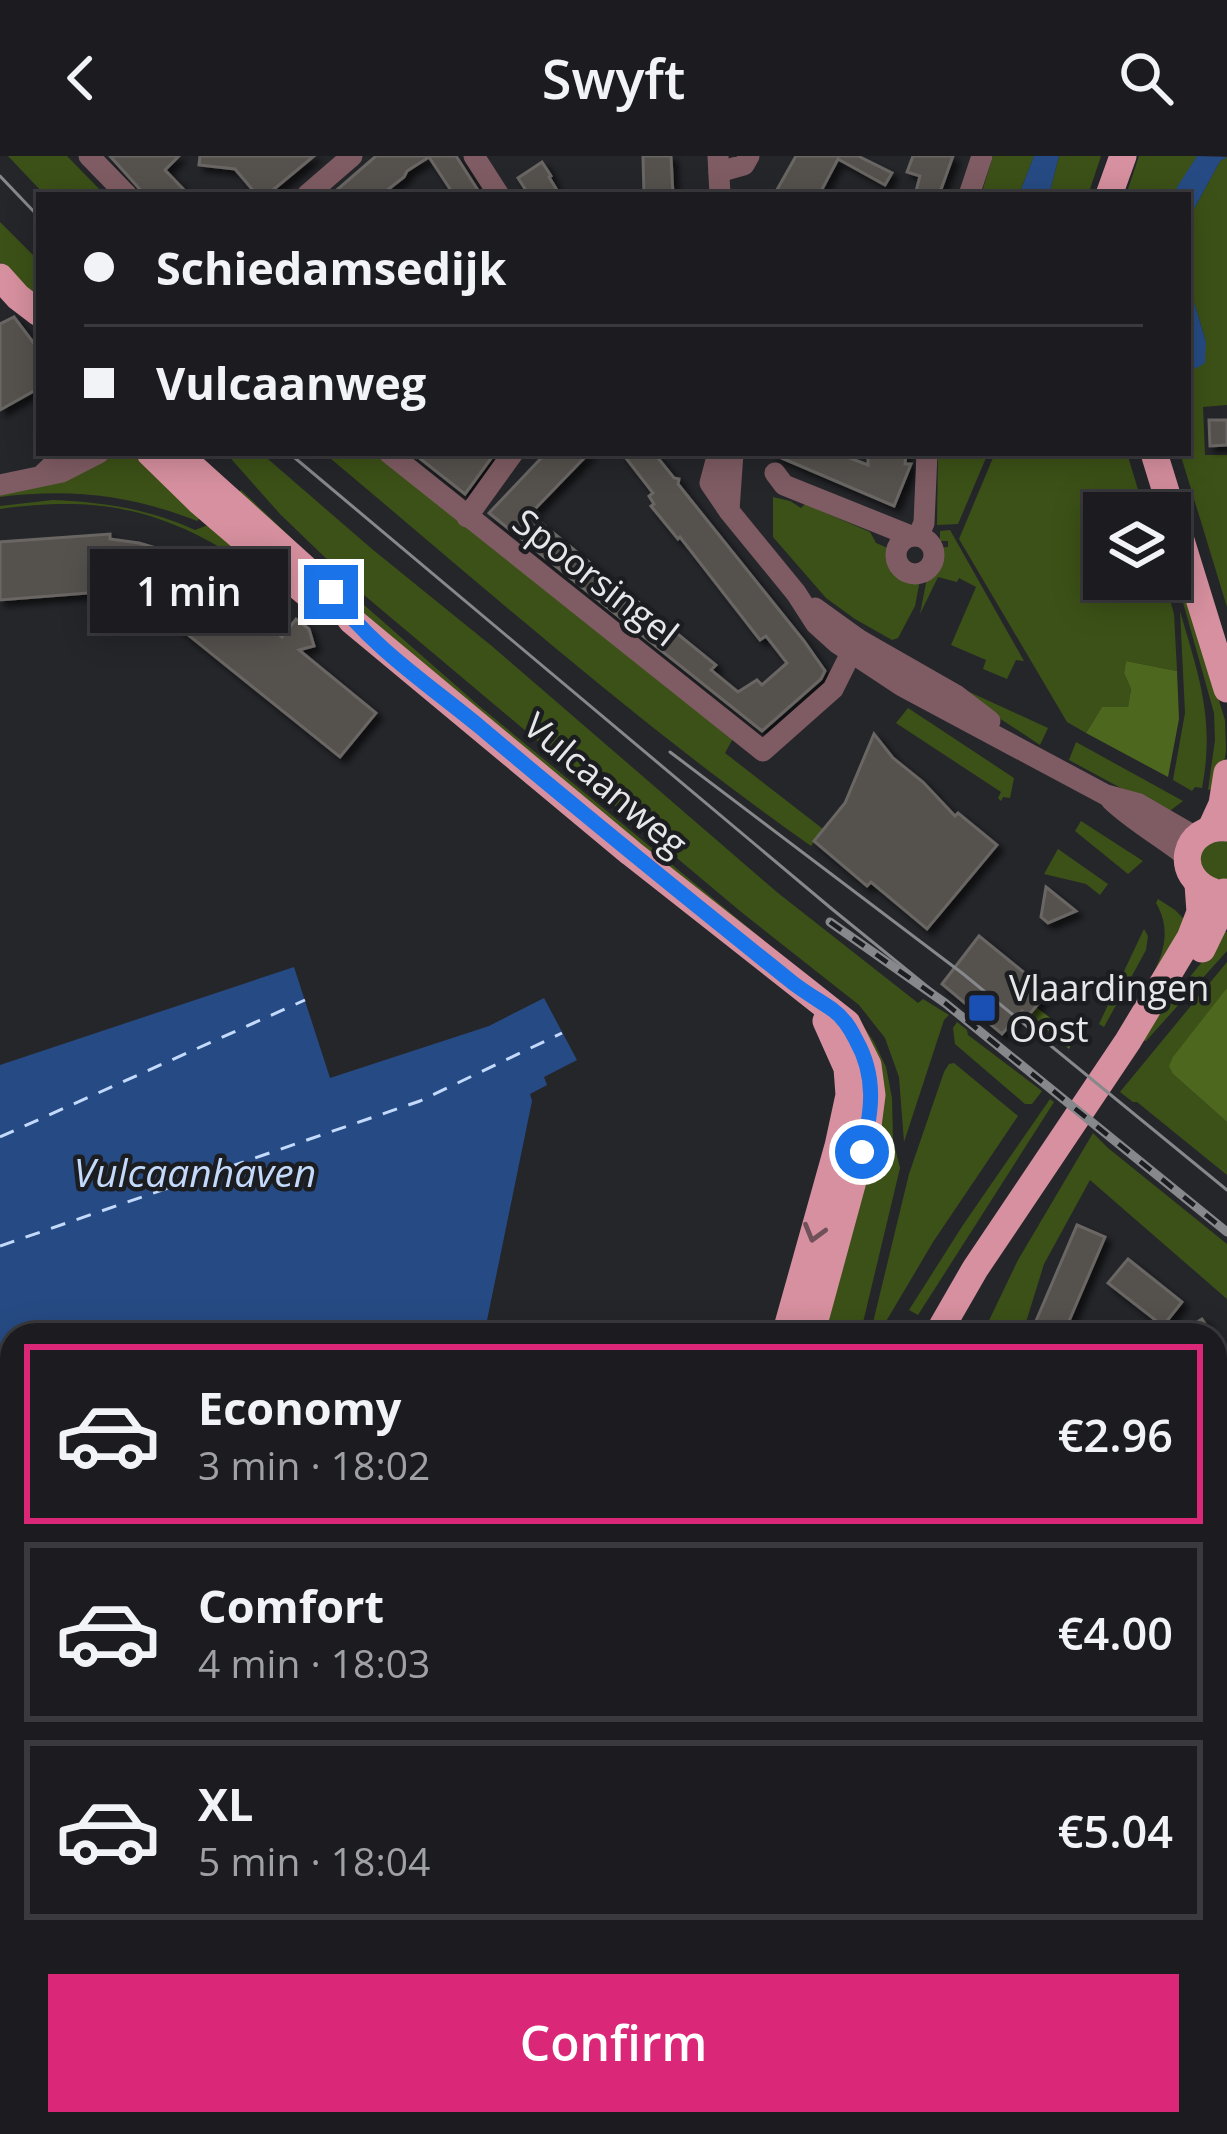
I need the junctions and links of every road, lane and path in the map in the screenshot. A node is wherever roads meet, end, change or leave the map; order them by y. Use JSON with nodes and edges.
{"nodes":[{"id":1,"x":89,"y":156,"type":"edge"},
{"id":2,"x":352,"y":156,"type":"edge"},
{"id":3,"x":474,"y":156,"type":"edge"},
{"id":4,"x":748,"y":156,"type":"edge"},
{"id":5,"x":982,"y":156,"type":"edge"},
{"id":6,"x":1123,"y":156,"type":"edge"},
{"id":7,"x":719,"y":174,"type":"edge"},
{"id":8,"x":124,"y":192,"type":"edge"},
{"id":9,"x":310,"y":192,"type":"edge"},
{"id":10,"x":498,"y":192,"type":"edge"},
{"id":11,"x":970,"y":192,"type":"edge"},
{"id":12,"x":1110,"y":192,"type":"edge"},
{"id":13,"x":19,"y":296,"type":"edge"},
{"id":14,"x":36,"y":327,"type":"edge"},
{"id":15,"x":62,"y":456,"type":"edge"},
{"id":16,"x":93,"y":456,"type":"edge"},
{"id":17,"x":153,"y":456,"type":"edge"},
{"id":18,"x":180,"y":456,"type":"edge"},
{"id":19,"x":392,"y":456,"type":"edge"},
{"id":20,"x":511,"y":456,"type":"edge"},
{"id":21,"x":717,"y":456,"type":"edge"},
{"id":22,"x":733,"y":456,"type":"edge"},
{"id":23,"x":927,"y":456,"type":"edge"},
{"id":24,"x":1155,"y":456,"type":"edge"},
{"id":25,"x":775,"y":473,"type":"dead end"},
{"id":26,"x":44,"y":474,"type":"junction"},
{"id":27,"x":0,"y":485,"type":"edge"},
{"id":28,"x":729,"y":511,"type":"junction"},
{"id":29,"x":467,"y":517,"type":"junction"},
{"id":30,"x":352,"y":620,"type":"junction"},
{"id":31,"x":855,"y":646,"type":"junction"},
{"id":32,"x":1227,"y":688,"type":"edge"},
{"id":33,"x":1227,"y":772,"type":"edge"},
{"id":34,"x":1205,"y":837,"type":"edge"},
{"id":35,"x":1216,"y":889,"type":"edge"},
{"id":36,"x":816,"y":1001,"type":"junction"},
{"id":37,"x":1012,"y":1218,"type":"junction"},
{"id":38,"x":788,"y":1323,"type":"edge"},
{"id":39,"x":814,"y":1323,"type":"edge"},
{"id":40,"x":944,"y":1323,"type":"edge"},
{"id":41,"x":965,"y":1323,"type":"edge"}],
"edges":[{"from":1,"to":8,"type":"street"},
{"from":2,"to":9,"type":"street"},
{"from":3,"to":10,"type":"street"},
{"from":4,"to":7,"type":"street"},
{"from":5,"to":11,"type":"street"},
{"from":6,"to":12,"type":"main road"},
{"from":13,"to":14,"type":"main road"},
{"from":15,"to":26,"type":"street"},
{"from":16,"to":26,"type":"street"},
{"from":17,"to":30,"type":"main road","name":"Vulcaanweg"},
{"from":18,"to":30,"type":"main road","name":"Vulcaanweg"},
{"from":19,"to":29,"type":"street","name":"Spoorsingel"},
{"from":20,"to":29,"type":"street"},
{"from":21,"to":28,"type":"street"},
{"from":22,"to":28,"type":"street"},
{"from":23,"to":25,"type":"street"},
{"from":24,"to":32,"type":"main road"},
{"from":26,"to":27,"type":"street"},
{"from":28,"to":31,"type":"street"},
{"from":29,"to":31,"type":"street","name":"Spoorsingel"},
{"from":30,"to":36,"type":"main road","name":"Vulcaanweg"},
{"from":31,"to":34,"type":"street"},
{"from":33,"to":34,"type":"main road"},
{"from":34,"to":35,"type":"main road"},
{"from":35,"to":37,"type":"main road"},
{"from":36,"to":38,"type":"main road","one_way":true},
{"from":36,"to":39,"type":"main road","name":"Vulcaanweg"},
{"from":37,"to":40,"type":"main road"},
{"from":37,"to":41,"type":"main road"}]}
